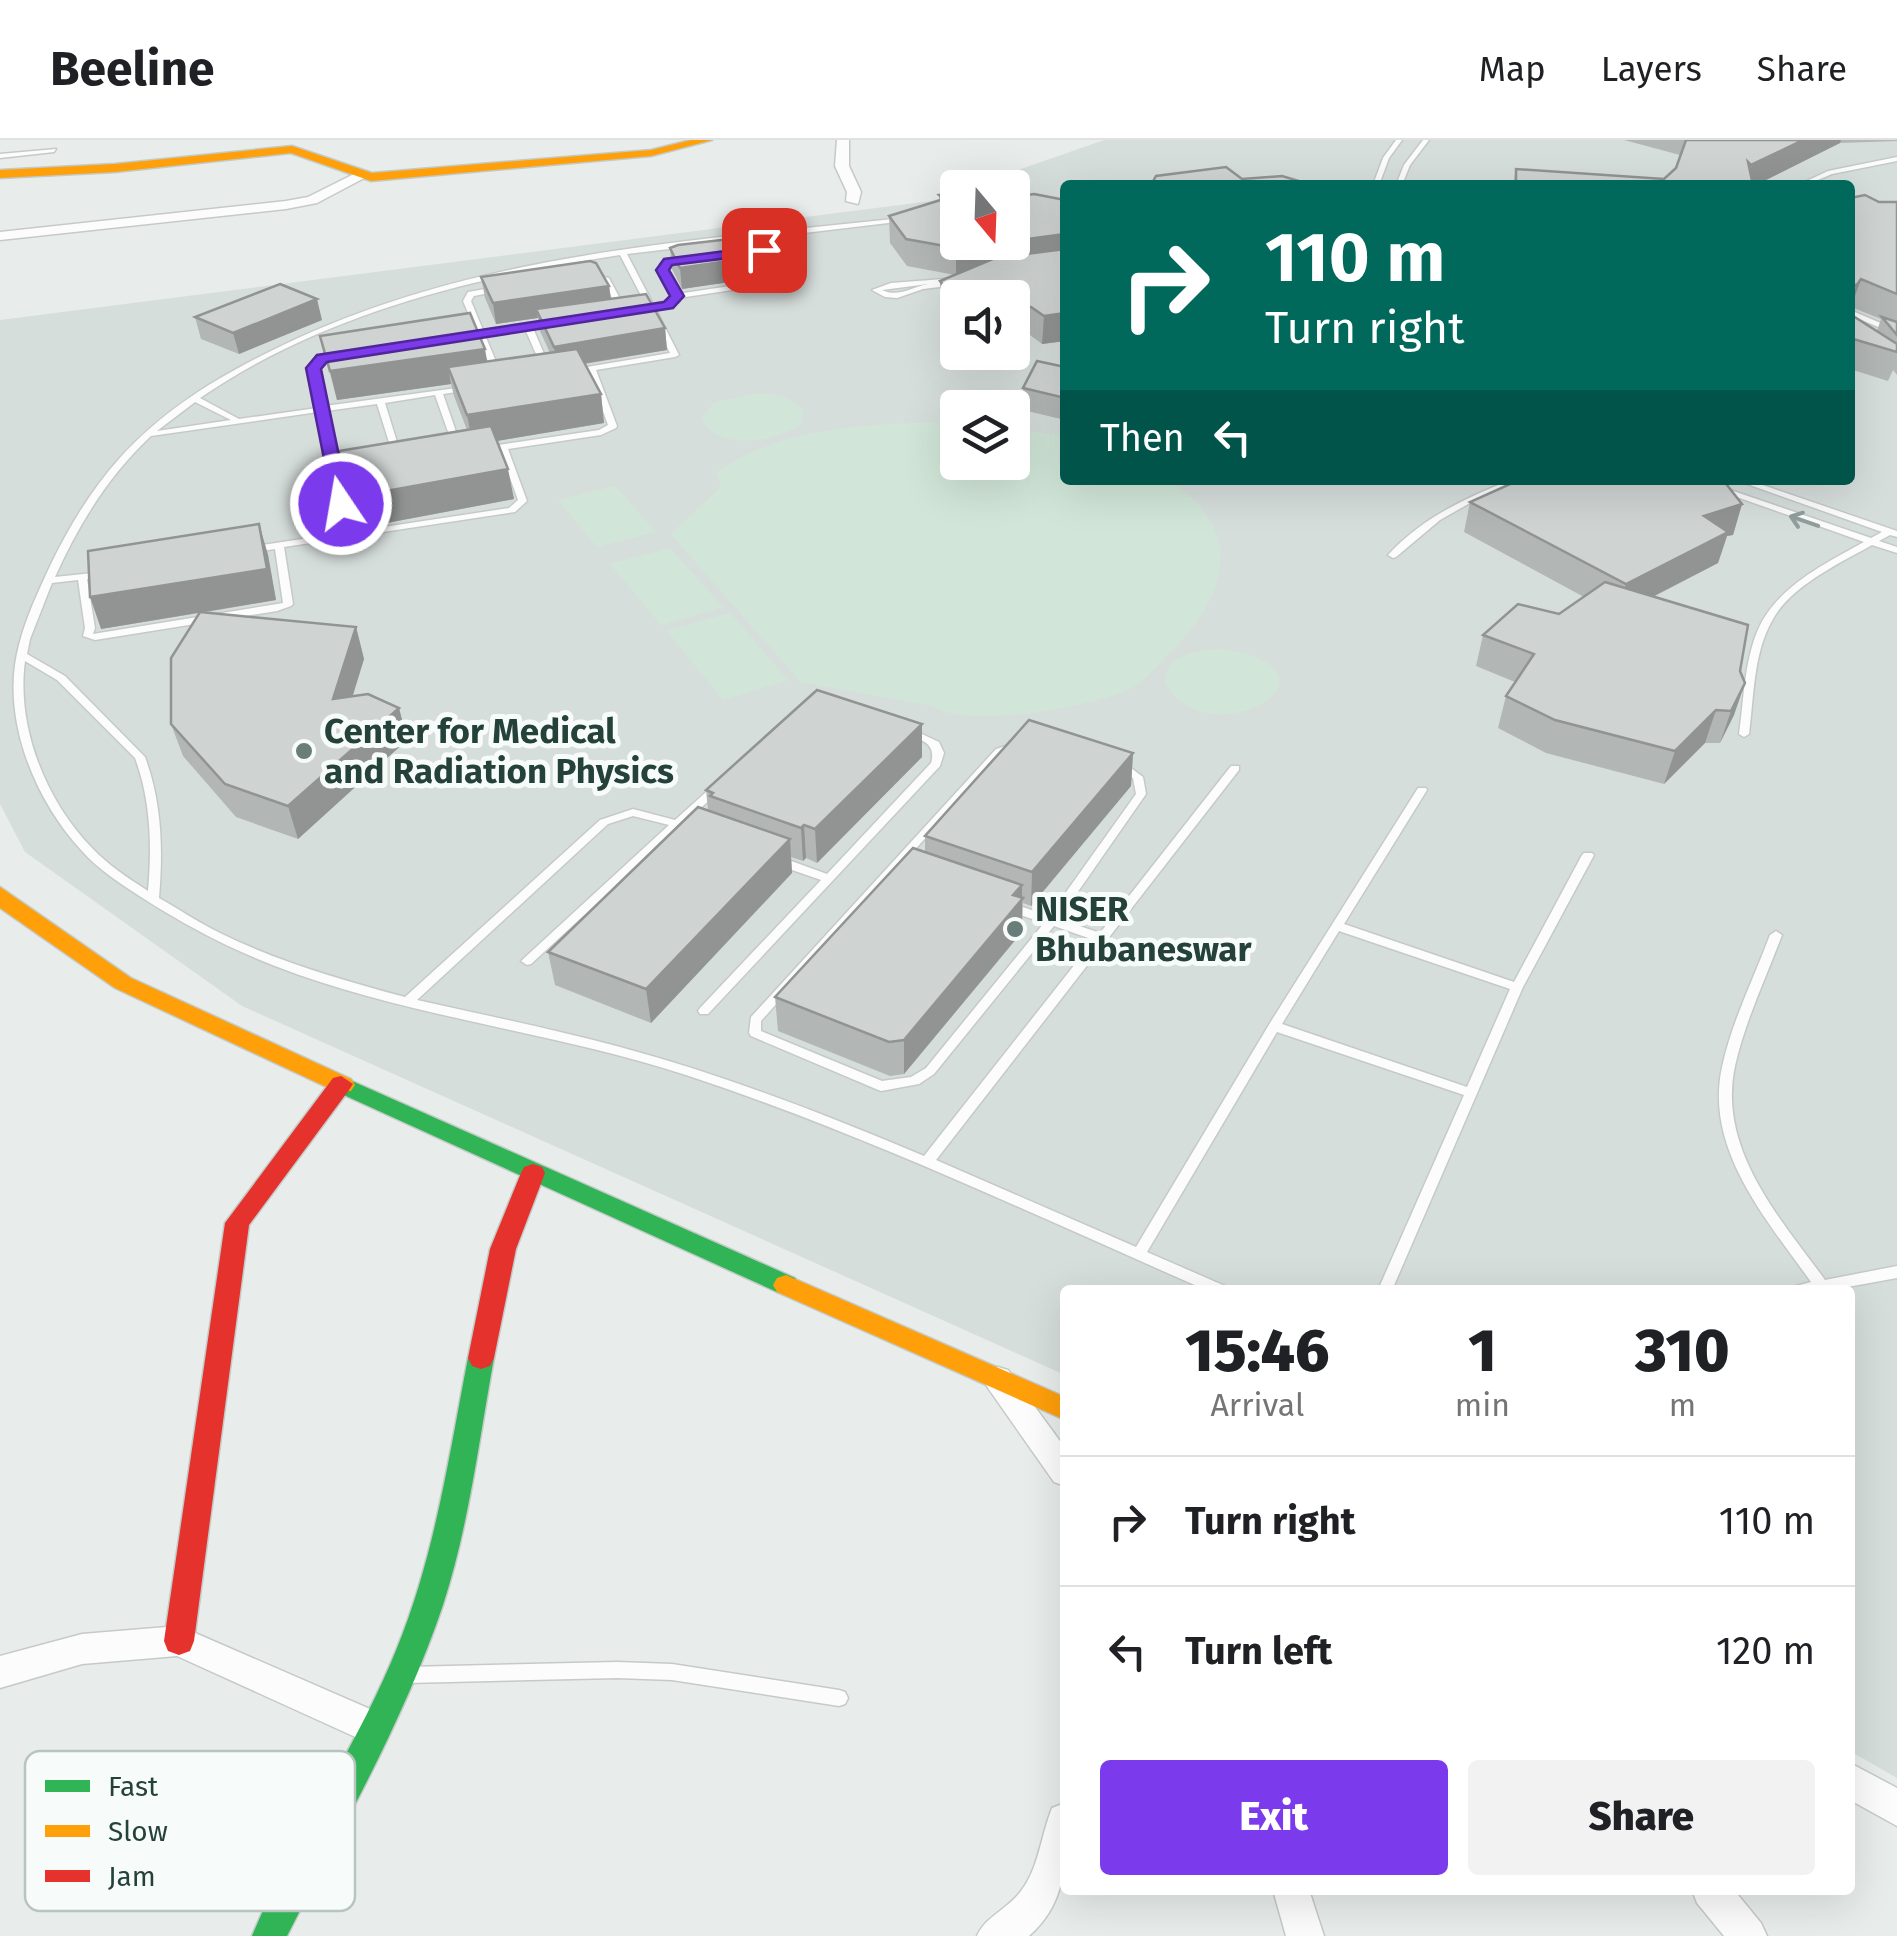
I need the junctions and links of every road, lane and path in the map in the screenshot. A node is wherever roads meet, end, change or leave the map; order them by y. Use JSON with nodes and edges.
{"nodes":[{"id":1,"x":706,"y":140,"type":"edge"},
{"id":2,"x":843,"y":140,"type":"edge"},
{"id":3,"x":1399,"y":140,"type":"edge"},
{"id":4,"x":1426,"y":140,"type":"edge"},
{"id":5,"x":312,"y":145,"type":"edge"},
{"id":6,"x":54,"y":150,"type":"dead end"},
{"id":7,"x":0,"y":156,"type":"edge"},
{"id":8,"x":1897,"y":159,"type":"edge"},
{"id":9,"x":0,"y":174,"type":"edge"},
{"id":10,"x":361,"y":176,"type":"junction"},
{"id":11,"x":1378,"y":180,"type":"edge"},
{"id":12,"x":1401,"y":180,"type":"edge"},
{"id":13,"x":1812,"y":180,"type":"edge"},
{"id":14,"x":853,"y":202,"type":"dead end"},
{"id":15,"x":910,"y":219,"type":"edge"},
{"id":16,"x":0,"y":236,"type":"edge"},
{"id":17,"x":743,"y":250,"type":"edge"},
{"id":18,"x":622,"y":251,"type":"junction"},
{"id":19,"x":695,"y":257,"type":"edge"},
{"id":20,"x":583,"y":277,"type":"edge"},
{"id":21,"x":966,"y":280,"type":"joint"},
{"id":22,"x":514,"y":287,"type":"edge"},
{"id":23,"x":677,"y":296,"type":"junction"},
{"id":24,"x":654,"y":308,"type":"junction"},
{"id":25,"x":623,"y":312,"type":"junction"},
{"id":26,"x":1855,"y":314,"type":"edge"},
{"id":27,"x":604,"y":315,"type":"edge"},
{"id":28,"x":566,"y":321,"type":"edge"},
{"id":29,"x":528,"y":326,"type":"junction"},
{"id":30,"x":480,"y":333,"type":"junction"},
{"id":31,"x":1897,"y":333,"type":"edge"},
{"id":32,"x":444,"y":338,"type":"edge"},
{"id":33,"x":352,"y":352,"type":"edge"},
{"id":34,"x":592,"y":369,"type":"junction"},
{"id":35,"x":550,"y":376,"type":"junction"},
{"id":36,"x":533,"y":378,"type":"edge"},
{"id":37,"x":438,"y":392,"type":"junction"},
{"id":38,"x":194,"y":398,"type":"junction"},
{"id":39,"x":380,"y":400,"type":"junction"},
{"id":40,"x":320,"y":410,"type":"junction"},
{"id":41,"x":242,"y":421,"type":"junction"},
{"id":42,"x":150,"y":434,"type":"junction"},
{"id":43,"x":502,"y":447,"type":"junction"},
{"id":44,"x":488,"y":449,"type":"edge"},
{"id":45,"x":474,"y":452,"type":"edge"},
{"id":46,"x":460,"y":454,"type":"junction"},
{"id":47,"x":445,"y":456,"type":"edge"},
{"id":48,"x":384,"y":466,"type":"edge"},
{"id":49,"x":351,"y":471,"type":"edge"},
{"id":50,"x":335,"y":474,"type":"junction"},
{"id":51,"x":1508,"y":485,"type":"edge"},
{"id":52,"x":1706,"y":485,"type":"edge"},
{"id":53,"x":1754,"y":485,"type":"edge"},
{"id":54,"x":1892,"y":533,"type":"edge"},
{"id":55,"x":346,"y":535,"type":"junction"},
{"id":56,"x":1869,"y":543,"type":"junction"},
{"id":57,"x":279,"y":545,"type":"junction"},
{"id":58,"x":1897,"y":550,"type":"edge"},
{"id":59,"x":243,"y":551,"type":"edge"},
{"id":60,"x":1393,"y":555,"type":"dead end"},
{"id":61,"x":118,"y":572,"type":"edge"},
{"id":62,"x":82,"y":578,"type":"junction"},
{"id":63,"x":49,"y":580,"type":"junction"},
{"id":64,"x":20,"y":654,"type":"junction"},
{"id":65,"x":892,"y":725,"type":"edge"},
{"id":66,"x":1744,"y":734,"type":"dead end"},
{"id":67,"x":1235,"y":768,"type":"dead end"},
{"id":68,"x":736,"y":771,"type":"edge"},
{"id":69,"x":1422,"y":790,"type":"dead end"},
{"id":70,"x":677,"y":824,"type":"junction"},
{"id":71,"x":694,"y":830,"type":"edge"},
{"id":72,"x":761,"y":854,"type":"edge"},
{"id":73,"x":1588,"y":855,"type":"dead end"},
{"id":74,"x":894,"y":867,"type":"junction"},
{"id":75,"x":911,"y":873,"type":"edge"},
{"id":76,"x":828,"y":878,"type":"junction"},
{"id":77,"x":154,"y":900,"type":"junction"},
{"id":78,"x":2,"y":901,"type":"edge"},
{"id":79,"x":999,"y":903,"type":"edge"},
{"id":80,"x":1052,"y":921,"type":"junction"},
{"id":81,"x":1336,"y":926,"type":"junction"},
{"id":82,"x":1776,"y":935,"type":"dead end"},
{"id":83,"x":1102,"y":938,"type":"junction"},
{"id":84,"x":526,"y":962,"type":"dead end"},
{"id":85,"x":1517,"y":987,"type":"junction"},
{"id":86,"x":409,"y":1000,"type":"junction"},
{"id":87,"x":704,"y":1011,"type":"dead end"},
{"id":88,"x":1274,"y":1026,"type":"junction"},
{"id":89,"x":341,"y":1084,"type":"junction"},
{"id":90,"x":1469,"y":1092,"type":"junction"},
{"id":91,"x":927,"y":1162,"type":"junction"},
{"id":92,"x":533,"y":1173,"type":"junction"},
{"id":93,"x":1138,"y":1254,"type":"junction"},
{"id":94,"x":1897,"y":1272,"type":"edge"},
{"id":95,"x":1820,"y":1284,"type":"junction"},
{"id":96,"x":1209,"y":1285,"type":"edge"},
{"id":97,"x":1388,"y":1285,"type":"edge"},
{"id":98,"x":1817,"y":1285,"type":"edge"},
{"id":99,"x":997,"y":1378,"type":"junction"},
{"id":100,"x":1060,"y":1406,"type":"edge"},
{"id":101,"x":1060,"y":1466,"type":"edge"},
{"id":102,"x":179,"y":1641,"type":"junction"},
{"id":103,"x":0,"y":1672,"type":"edge"},
{"id":104,"x":401,"y":1675,"type":"junction"},
{"id":105,"x":839,"y":1698,"type":"dead end"},
{"id":106,"x":374,"y":1728,"type":"junction"},
{"id":107,"x":355,"y":1765,"type":"edge"},
{"id":108,"x":1855,"y":1783,"type":"edge"},
{"id":109,"x":1897,"y":1808,"type":"edge"},
{"id":110,"x":1060,"y":1837,"type":"edge"},
{"id":111,"x":1293,"y":1895,"type":"edge"},
{"id":112,"x":1714,"y":1895,"type":"edge"},
{"id":113,"x":281,"y":1911,"type":"edge"},
{"id":114,"x":268,"y":1936,"type":"edge"},
{"id":115,"x":996,"y":1936,"type":"edge"},
{"id":116,"x":1305,"y":1936,"type":"edge"},
{"id":117,"x":1748,"y":1936,"type":"edge"}],
"edges":[{"from":1,"to":10,"type":"street"},
{"from":2,"to":14,"type":"street"},
{"from":3,"to":11,"type":"lane"},
{"from":4,"to":12,"type":"lane"},
{"from":5,"to":9,"type":"street"},
{"from":5,"to":10,"type":"street"},
{"from":6,"to":7,"type":"lane"},
{"from":8,"to":13,"type":"lane"},
{"from":10,"to":16,"type":"street"},
{"from":15,"to":18,"type":"lane"},
{"from":17,"to":23,"type":"lane"},
{"from":18,"to":24,"type":"lane"},
{"from":18,"to":38,"type":"lane"},
{"from":19,"to":23,"type":"lane"},
{"from":20,"to":25,"type":"lane"},
{"from":21,"to":21,"type":"lane"},
{"from":22,"to":30,"type":"lane"},
{"from":23,"to":24,"type":"lane"},
{"from":24,"to":25,"type":"lane"},
{"from":24,"to":34,"type":"lane"},
{"from":25,"to":27,"type":"lane"},
{"from":26,"to":31,"type":"lane"},
{"from":28,"to":29,"type":"lane"},
{"from":29,"to":30,"type":"lane"},
{"from":29,"to":35,"type":"lane"},
{"from":30,"to":32,"type":"lane"},
{"from":30,"to":37,"type":"lane"},
{"from":33,"to":40,"type":"lane"},
{"from":34,"to":35,"type":"lane"},
{"from":34,"to":43,"type":"lane"},
{"from":35,"to":36,"type":"lane"},
{"from":37,"to":39,"type":"lane"},
{"from":37,"to":46,"type":"lane"},
{"from":38,"to":41,"type":"lane"},
{"from":38,"to":42,"type":"lane"},
{"from":39,"to":40,"type":"lane"},
{"from":39,"to":48,"type":"lane"},
{"from":40,"to":41,"type":"lane"},
{"from":40,"to":50,"type":"lane"},
{"from":41,"to":42,"type":"lane"},
{"from":42,"to":63,"type":"lane"},
{"from":43,"to":44,"type":"lane"},
{"from":43,"to":55,"type":"lane"},
{"from":45,"to":46,"type":"lane"},
{"from":46,"to":47,"type":"lane"},
{"from":49,"to":50,"type":"lane"},
{"from":50,"to":55,"type":"lane"},
{"from":51,"to":60,"type":"lane"},
{"from":56,"to":52,"type":"lane","one_way":true},
{"from":53,"to":54,"type":"lane"},
{"from":54,"to":56,"type":"lane"},
{"from":55,"to":57,"type":"lane"},
{"from":56,"to":58,"type":"lane"},
{"from":56,"to":66,"type":"lane"},
{"from":57,"to":59,"type":"lane"},
{"from":57,"to":62,"type":"lane"},
{"from":61,"to":62,"type":"lane"},
{"from":62,"to":63,"type":"lane"},
{"from":63,"to":64,"type":"lane"},
{"from":64,"to":77,"type":"lane"},
{"from":64,"to":77,"type":"lane"},
{"from":65,"to":76,"type":"lane"},
{"from":67,"to":83,"type":"lane"},
{"from":68,"to":70,"type":"lane"},
{"from":69,"to":81,"type":"lane"},
{"from":70,"to":71,"type":"lane"},
{"from":70,"to":84,"type":"lane"},
{"from":70,"to":86,"type":"lane"},
{"from":72,"to":76,"type":"lane"},
{"from":73,"to":85,"type":"lane"},
{"from":74,"to":75,"type":"lane"},
{"from":74,"to":80,"type":"lane"},
{"from":74,"to":80,"type":"lane"},
{"from":76,"to":87,"type":"lane"},
{"from":77,"to":86,"type":"lane"},
{"from":78,"to":89,"type":"street"},
{"from":79,"to":80,"type":"lane"},
{"from":80,"to":83,"type":"lane"},
{"from":81,"to":85,"type":"lane"},
{"from":81,"to":88,"type":"lane"},
{"from":82,"to":95,"type":"lane"},
{"from":83,"to":91,"type":"lane"},
{"from":85,"to":90,"type":"lane"},
{"from":86,"to":91,"type":"lane"},
{"from":88,"to":90,"type":"lane"},
{"from":88,"to":93,"type":"lane"},
{"from":89,"to":92,"type":"street"},
{"from":89,"to":102,"type":"street"},
{"from":90,"to":97,"type":"lane"},
{"from":91,"to":93,"type":"lane"},
{"from":92,"to":99,"type":"street"},
{"from":92,"to":104,"type":"street"},
{"from":93,"to":96,"type":"lane"},
{"from":94,"to":95,"type":"lane"},
{"from":95,"to":98,"type":"lane"},
{"from":99,"to":100,"type":"street"},
{"from":99,"to":101,"type":"street"},
{"from":102,"to":103,"type":"street"},
{"from":102,"to":106,"type":"street"},
{"from":104,"to":105,"type":"lane"},
{"from":104,"to":106,"type":"street"},
{"from":106,"to":107,"type":"street"},
{"from":108,"to":109,"type":"street"},
{"from":110,"to":115,"type":"street"},
{"from":111,"to":116,"type":"street"},
{"from":112,"to":117,"type":"street"},
{"from":113,"to":114,"type":"street"}]}
